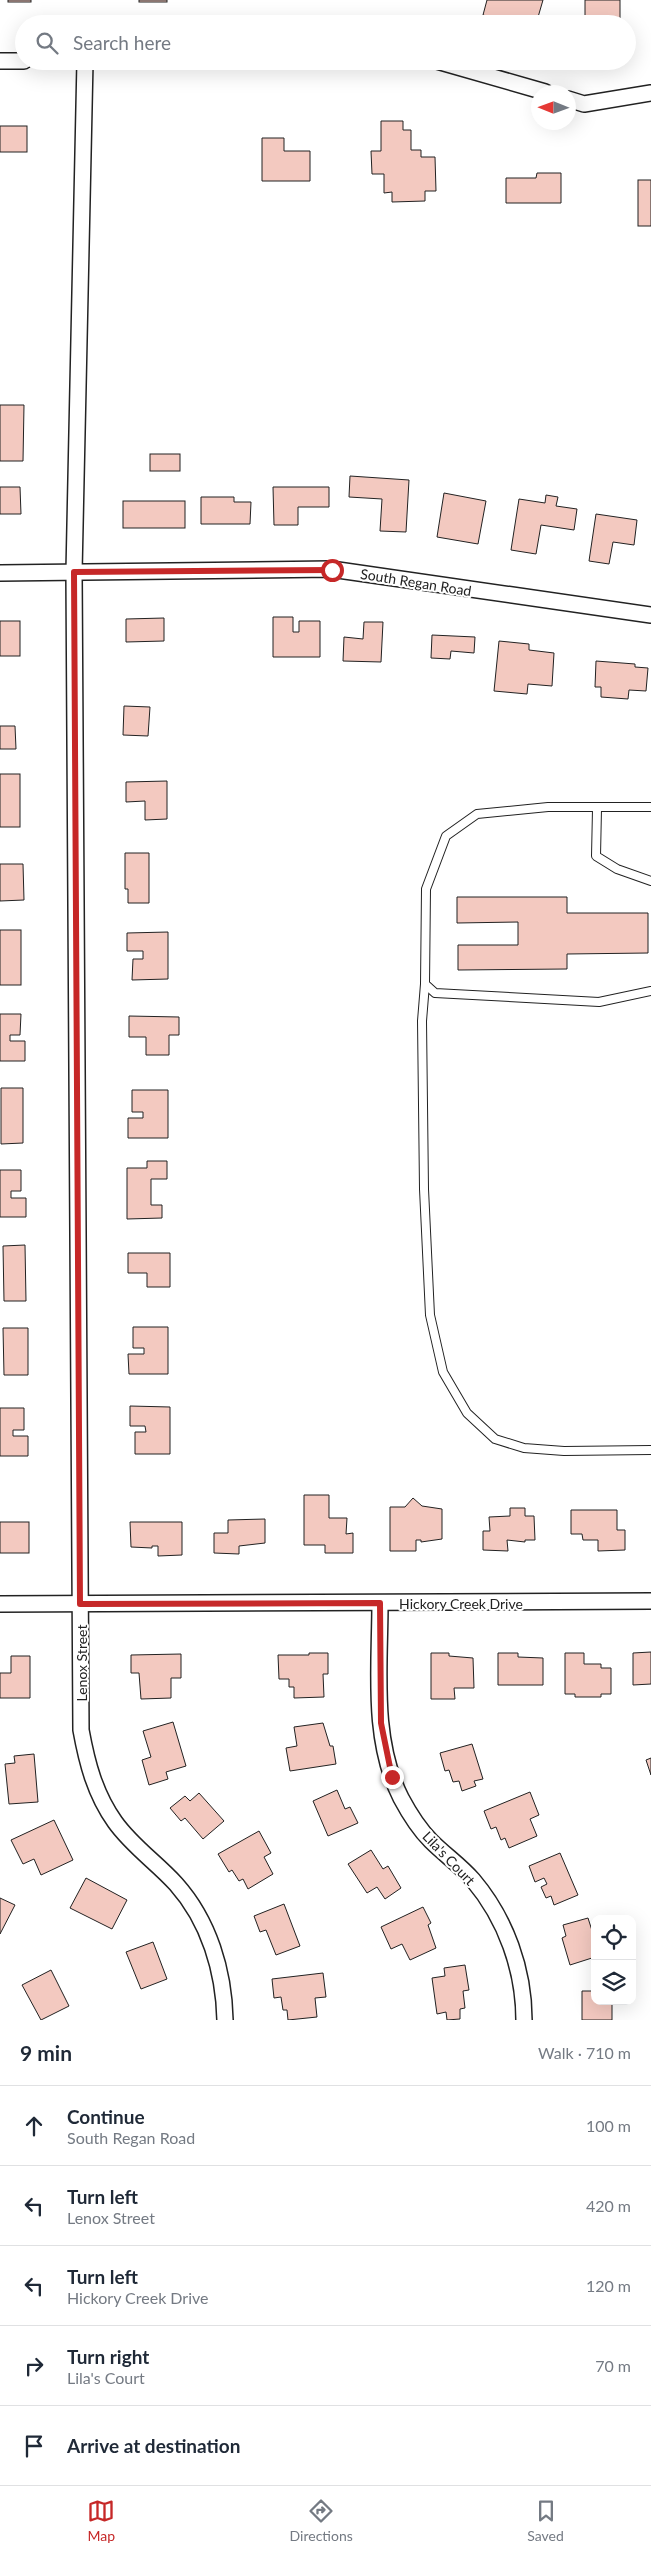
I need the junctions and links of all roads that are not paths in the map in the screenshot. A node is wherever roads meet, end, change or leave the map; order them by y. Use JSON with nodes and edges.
{"nodes":[{"id":1,"x":0,"y":61,"type":"edge"},
{"id":2,"x":15,"y":61,"type":"edge"},
{"id":3,"x":86,"y":70,"type":"edge"},
{"id":4,"x":468,"y":70,"type":"edge"},
{"id":5,"x":531,"y":88,"type":"edge"},
{"id":6,"x":651,"y":93,"type":"edge"},
{"id":7,"x":576,"y":102,"type":"edge"},
{"id":8,"x":74,"y":572,"type":"junction"},
{"id":9,"x":0,"y":573,"type":"edge"},
{"id":10,"x":651,"y":615,"type":"edge"},
{"id":11,"x":651,"y":807,"type":"edge"},
{"id":12,"x":597,"y":808,"type":"junction"},
{"id":13,"x":651,"y":882,"type":"edge"},
{"id":14,"x":425,"y":984,"type":"junction"},
{"id":15,"x":651,"y":991,"type":"edge"},
{"id":16,"x":651,"y":1450,"type":"edge"},
{"id":17,"x":651,"y":1601,"type":"edge"},
{"id":18,"x":380,"y":1603,"type":"junction"},
{"id":19,"x":0,"y":1604,"type":"edge"},
{"id":20,"x":80,"y":1604,"type":"junction"},
{"id":21,"x":225,"y":2020,"type":"edge"},
{"id":22,"x":524,"y":2020,"type":"edge"}],
"edges":[{"from":1,"to":2,"type":"street"},
{"from":3,"to":8,"type":"street","name":"Lenox Street"},
{"from":4,"to":5,"type":"street"},
{"from":6,"to":7,"type":"street"},
{"from":8,"to":9,"type":"street","name":"South Regan Road"},
{"from":8,"to":10,"type":"street","name":"South Regan Road"},
{"from":8,"to":20,"type":"street","name":"Lenox Street"},
{"from":11,"to":12,"type":"lane"},
{"from":12,"to":13,"type":"lane"},
{"from":12,"to":14,"type":"lane"},
{"from":14,"to":15,"type":"lane"},
{"from":14,"to":16,"type":"lane"},
{"from":17,"to":18,"type":"street","name":"Hickory Creek Drive"},
{"from":18,"to":20,"type":"street","name":"Hickory Creek Drive"},
{"from":18,"to":22,"type":"street","name":"Lila's Court"},
{"from":19,"to":20,"type":"street","name":"Hickory Creek Drive"},
{"from":20,"to":21,"type":"street","name":"Lenox Street"}]}
